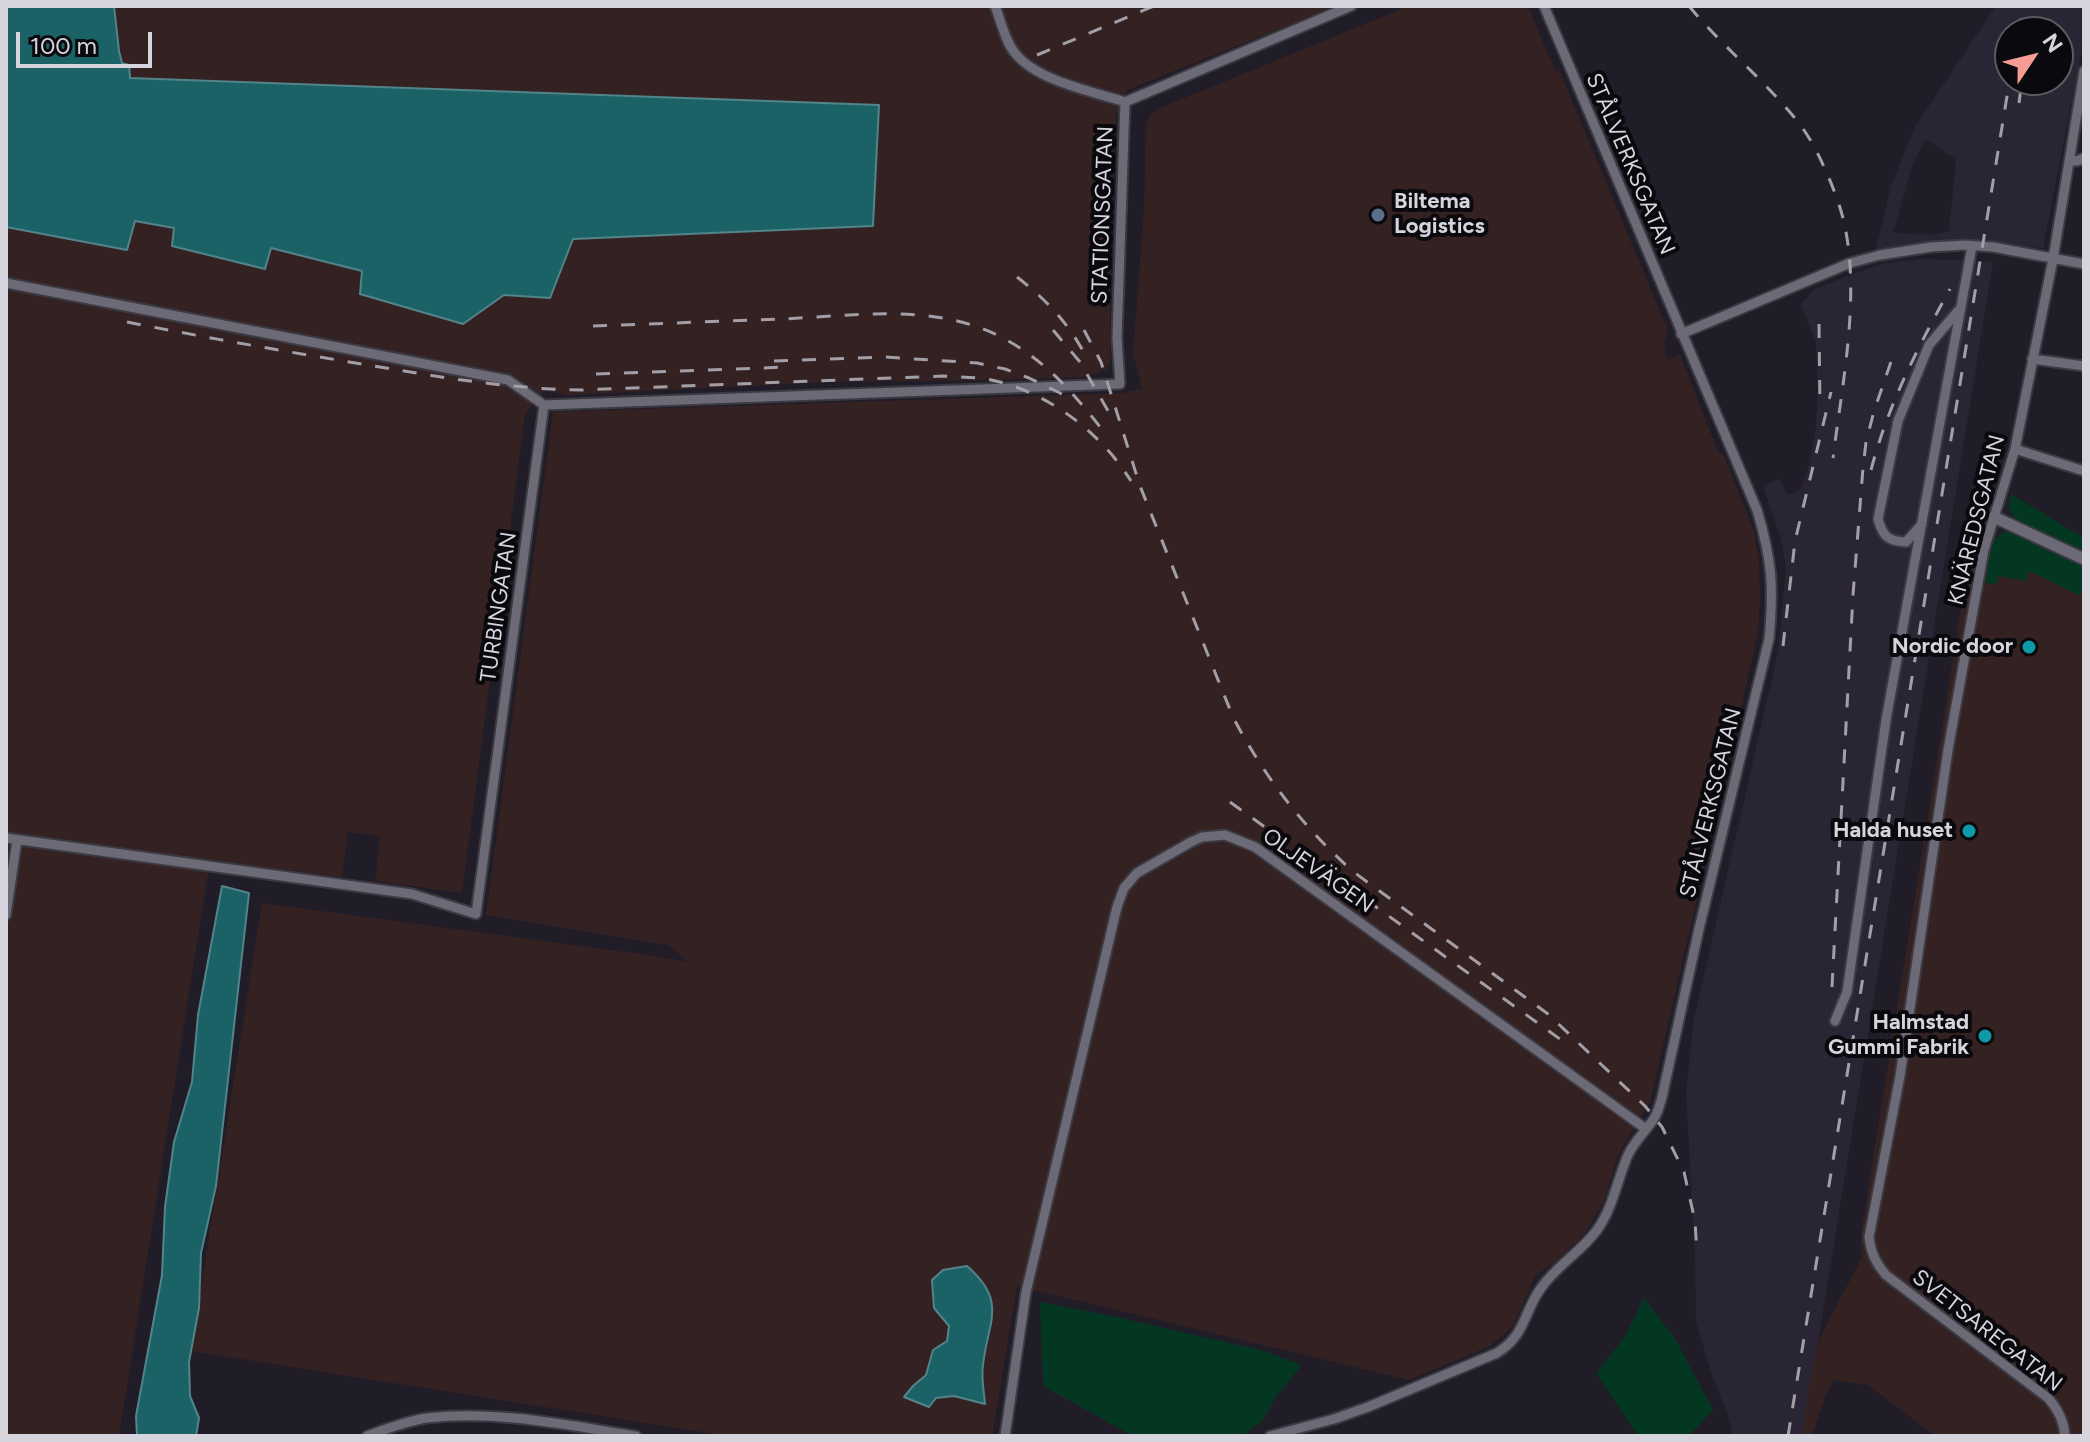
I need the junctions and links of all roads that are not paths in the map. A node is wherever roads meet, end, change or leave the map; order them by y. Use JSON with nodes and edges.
{"nodes":[{"id":1,"x":995,"y":6,"type":"edge"},
{"id":2,"x":1351,"y":6,"type":"edge"},
{"id":3,"x":1544,"y":6,"type":"edge"},
{"id":4,"x":2084,"y":71,"type":"edge"},
{"id":5,"x":1125,"y":102,"type":"junction"},
{"id":6,"x":2084,"y":158,"type":"edge"},
{"id":7,"x":2070,"y":160,"type":"junction"},
{"id":8,"x":1972,"y":246,"type":"junction"},
{"id":9,"x":2053,"y":259,"type":"junction"},
{"id":10,"x":2084,"y":264,"type":"edge"},
{"id":11,"x":6,"y":283,"type":"edge"},
{"id":12,"x":1961,"y":308,"type":"junction"},
{"id":13,"x":1681,"y":334,"type":"junction"},
{"id":14,"x":2032,"y":359,"type":"junction"},
{"id":15,"x":2084,"y":366,"type":"edge"},
{"id":16,"x":544,"y":405,"type":"junction"},
{"id":17,"x":2015,"y":449,"type":"junction"},
{"id":18,"x":2084,"y":471,"type":"edge"},
{"id":19,"x":1994,"y":517,"type":"junction"},
{"id":20,"x":1922,"y":524,"type":"junction"},
{"id":21,"x":2084,"y":559,"type":"edge"},
{"id":22,"x":6,"y":838,"type":"edge"},
{"id":23,"x":17,"y":840,"type":"junction"},
{"id":24,"x":6,"y":915,"type":"edge"},
{"id":25,"x":1835,"y":1021,"type":"dead end"},
{"id":26,"x":1646,"y":1129,"type":"junction"},
{"id":27,"x":1875,"y":1262,"type":"joint"},
{"id":28,"x":367,"y":1436,"type":"edge"},
{"id":29,"x":636,"y":1436,"type":"edge"},
{"id":30,"x":1005,"y":1436,"type":"edge"},
{"id":31,"x":1270,"y":1436,"type":"edge"},
{"id":32,"x":2065,"y":1436,"type":"edge"}],
"edges":[{"from":1,"to":5,"type":"street"},
{"from":2,"to":5,"type":"street","name":"STATIONSGATAN"},
{"from":3,"to":13,"type":"street","name":"STÅLVERKSGATAN"},
{"from":4,"to":7,"type":"street","name":"KNÄREDSGATAN"},
{"from":5,"to":16,"type":"street","name":"STATIONSGATAN"},
{"from":6,"to":7,"type":"street"},
{"from":7,"to":9,"type":"street","name":"KNÄREDSGATAN"},
{"from":8,"to":9,"type":"street"},
{"from":8,"to":12,"type":"street"},
{"from":8,"to":13,"type":"street"},
{"from":9,"to":10,"type":"street"},
{"from":9,"to":14,"type":"street","name":"KNÄREDSGATAN"},
{"from":11,"to":16,"type":"street"},
{"from":12,"to":20,"type":"street"},
{"from":12,"to":20,"type":"street"},
{"from":13,"to":26,"type":"street","name":"STÅLVERKSGATAN"},
{"from":14,"to":15,"type":"street"},
{"from":14,"to":17,"type":"street","name":"KNÄREDSGATAN"},
{"from":16,"to":23,"type":"street","name":"TURBINGATAN"},
{"from":17,"to":18,"type":"street"},
{"from":17,"to":19,"type":"street","name":"KNÄREDSGATAN"},
{"from":19,"to":21,"type":"street"},
{"from":19,"to":27,"type":"street","name":"KNÄREDSGATAN"},
{"from":20,"to":25,"type":"street"},
{"from":22,"to":23,"type":"street","name":"TURBINGATAN"},
{"from":23,"to":24,"type":"street"},
{"from":26,"to":30,"type":"street","name":"OLJEVÄGEN"},
{"from":26,"to":31,"type":"street","name":"STÅLVERKSGATAN"},
{"from":27,"to":32,"type":"street","name":"SVETSAREGATAN"},
{"from":28,"to":29,"type":"street"}]}
